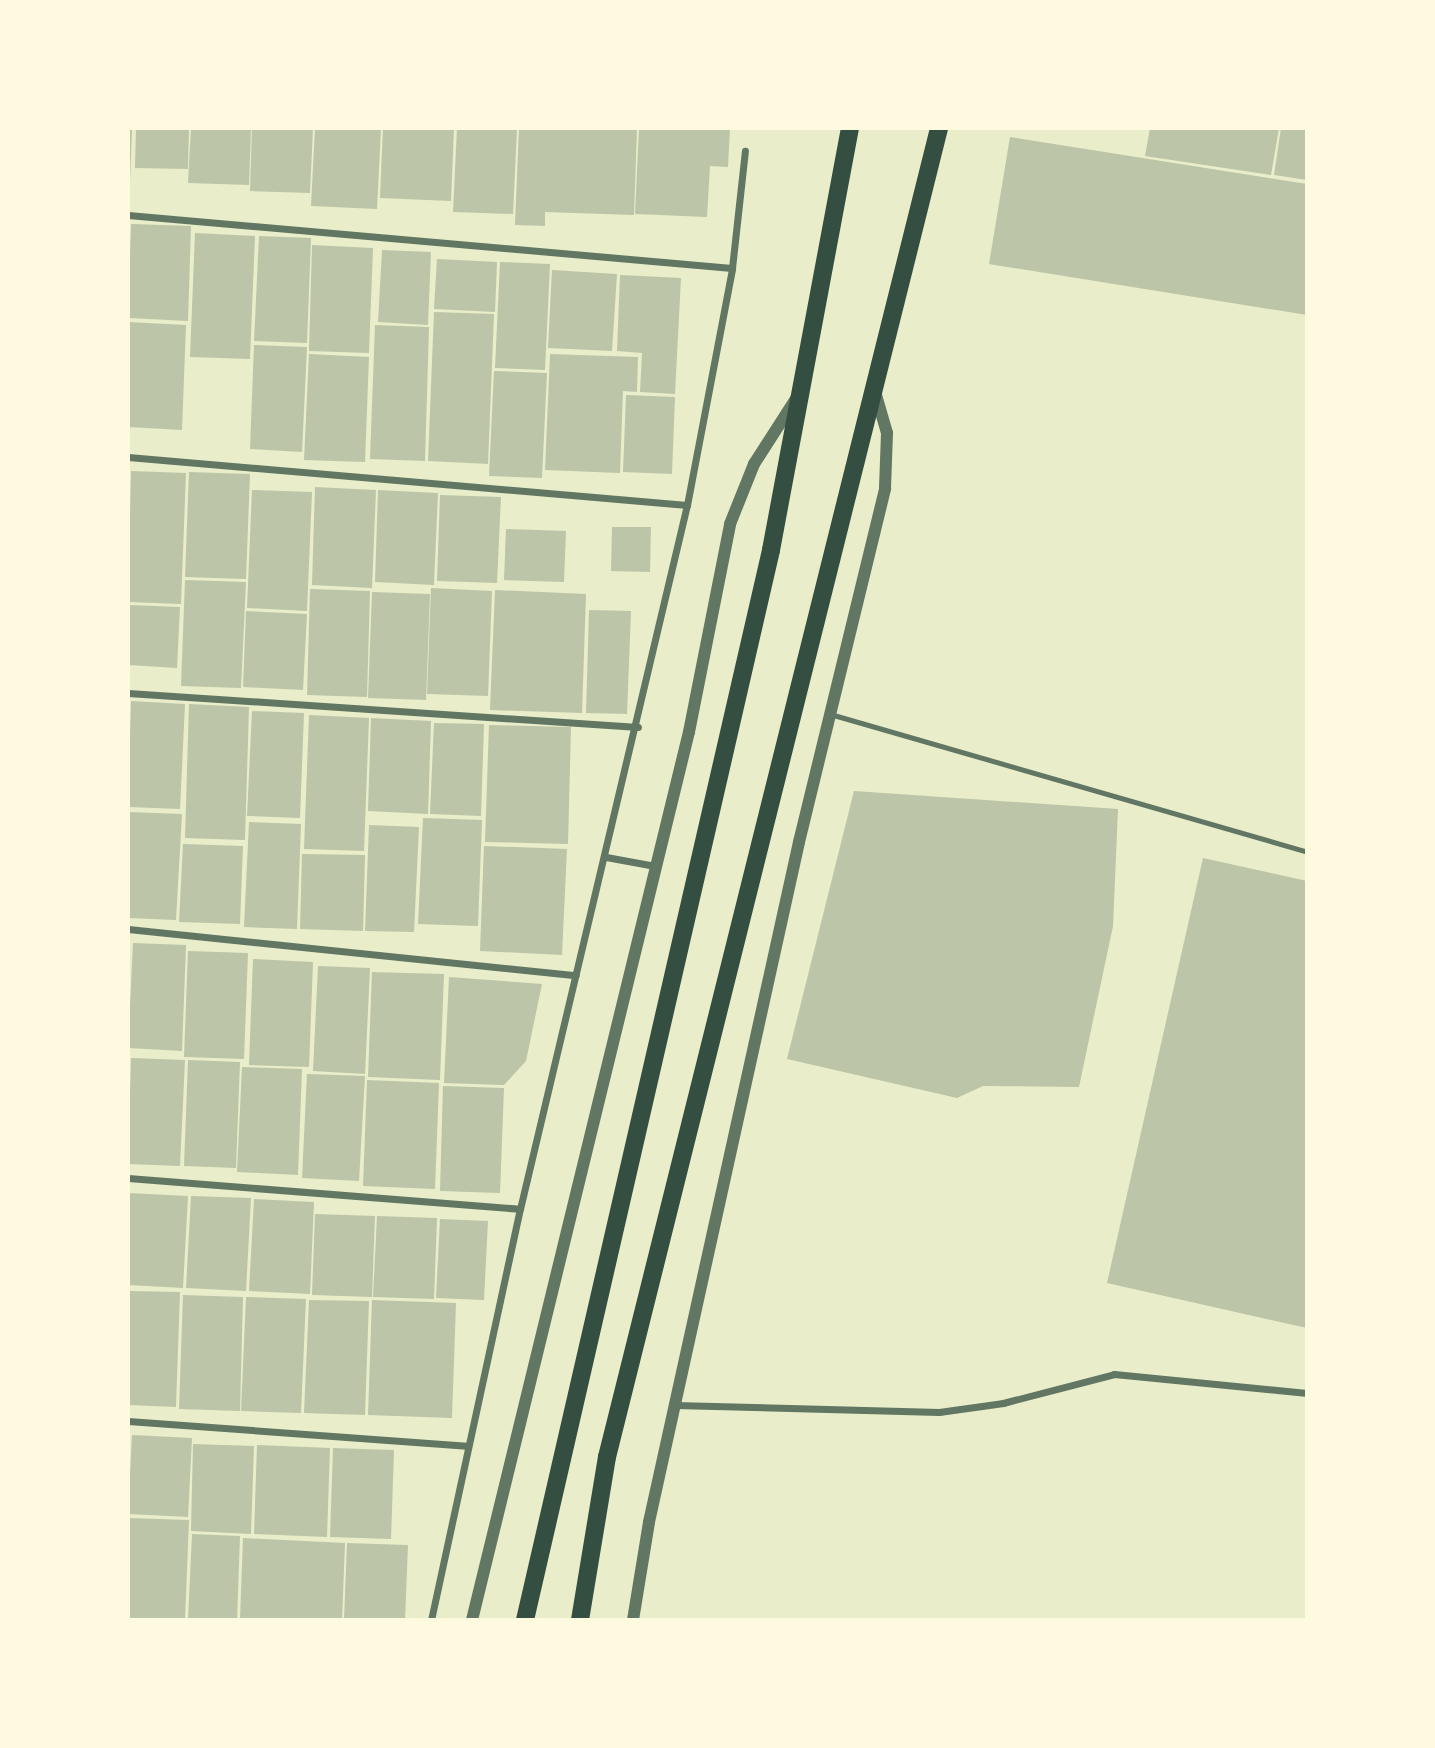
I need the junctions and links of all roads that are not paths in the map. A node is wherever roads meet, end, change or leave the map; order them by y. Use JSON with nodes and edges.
{"nodes":[{"id":1,"x":850,"y":128,"type":"edge"},
{"id":2,"x":939,"y":128,"type":"edge"},
{"id":3,"x":745,"y":151,"type":"dead end"},
{"id":4,"x":128,"y":215,"type":"edge"},
{"id":5,"x":732,"y":268,"type":"junction"},
{"id":6,"x":873,"y":381,"type":"junction"},
{"id":7,"x":806,"y":383,"type":"junction"},
{"id":8,"x":128,"y":457,"type":"edge"},
{"id":9,"x":687,"y":505,"type":"junction"},
{"id":10,"x":128,"y":693,"type":"edge"},
{"id":11,"x":830,"y":714,"type":"junction"},
{"id":12,"x":638,"y":727,"type":"junction"},
{"id":13,"x":1307,"y":852,"type":"edge"},
{"id":14,"x":606,"y":857,"type":"junction"},
{"id":15,"x":655,"y":866,"type":"junction"},
{"id":16,"x":128,"y":929,"type":"edge"},
{"id":17,"x":576,"y":975,"type":"junction"},
{"id":18,"x":128,"y":1178,"type":"edge"},
{"id":19,"x":520,"y":1209,"type":"junction"},
{"id":20,"x":1307,"y":1393,"type":"edge"},
{"id":21,"x":674,"y":1405,"type":"junction"},
{"id":22,"x":128,"y":1421,"type":"edge"},
{"id":23,"x":466,"y":1446,"type":"junction"},
{"id":24,"x":431,"y":1620,"type":"edge"},
{"id":25,"x":472,"y":1620,"type":"edge"},
{"id":26,"x":525,"y":1620,"type":"edge"},
{"id":27,"x":580,"y":1620,"type":"edge"},
{"id":28,"x":633,"y":1620,"type":"edge"}],
"edges":[{"from":1,"to":7,"type":"main road"},
{"from":2,"to":6,"type":"main road"},
{"from":3,"to":5,"type":"street"},
{"from":4,"to":5,"type":"street"},
{"from":5,"to":9,"type":"street"},
{"from":6,"to":11,"type":"street"},
{"from":6,"to":27,"type":"main road"},
{"from":7,"to":15,"type":"street"},
{"from":7,"to":26,"type":"main road"},
{"from":8,"to":9,"type":"street"},
{"from":9,"to":12,"type":"street"},
{"from":10,"to":12,"type":"street"},
{"from":11,"to":13,"type":"lane"},
{"from":11,"to":21,"type":"street"},
{"from":12,"to":14,"type":"street"},
{"from":14,"to":15,"type":"street"},
{"from":14,"to":17,"type":"street"},
{"from":15,"to":25,"type":"street"},
{"from":16,"to":17,"type":"street"},
{"from":17,"to":19,"type":"street"},
{"from":18,"to":19,"type":"street"},
{"from":19,"to":23,"type":"street"},
{"from":20,"to":21,"type":"street"},
{"from":21,"to":28,"type":"street"},
{"from":22,"to":23,"type":"street"},
{"from":23,"to":24,"type":"street"}]}
